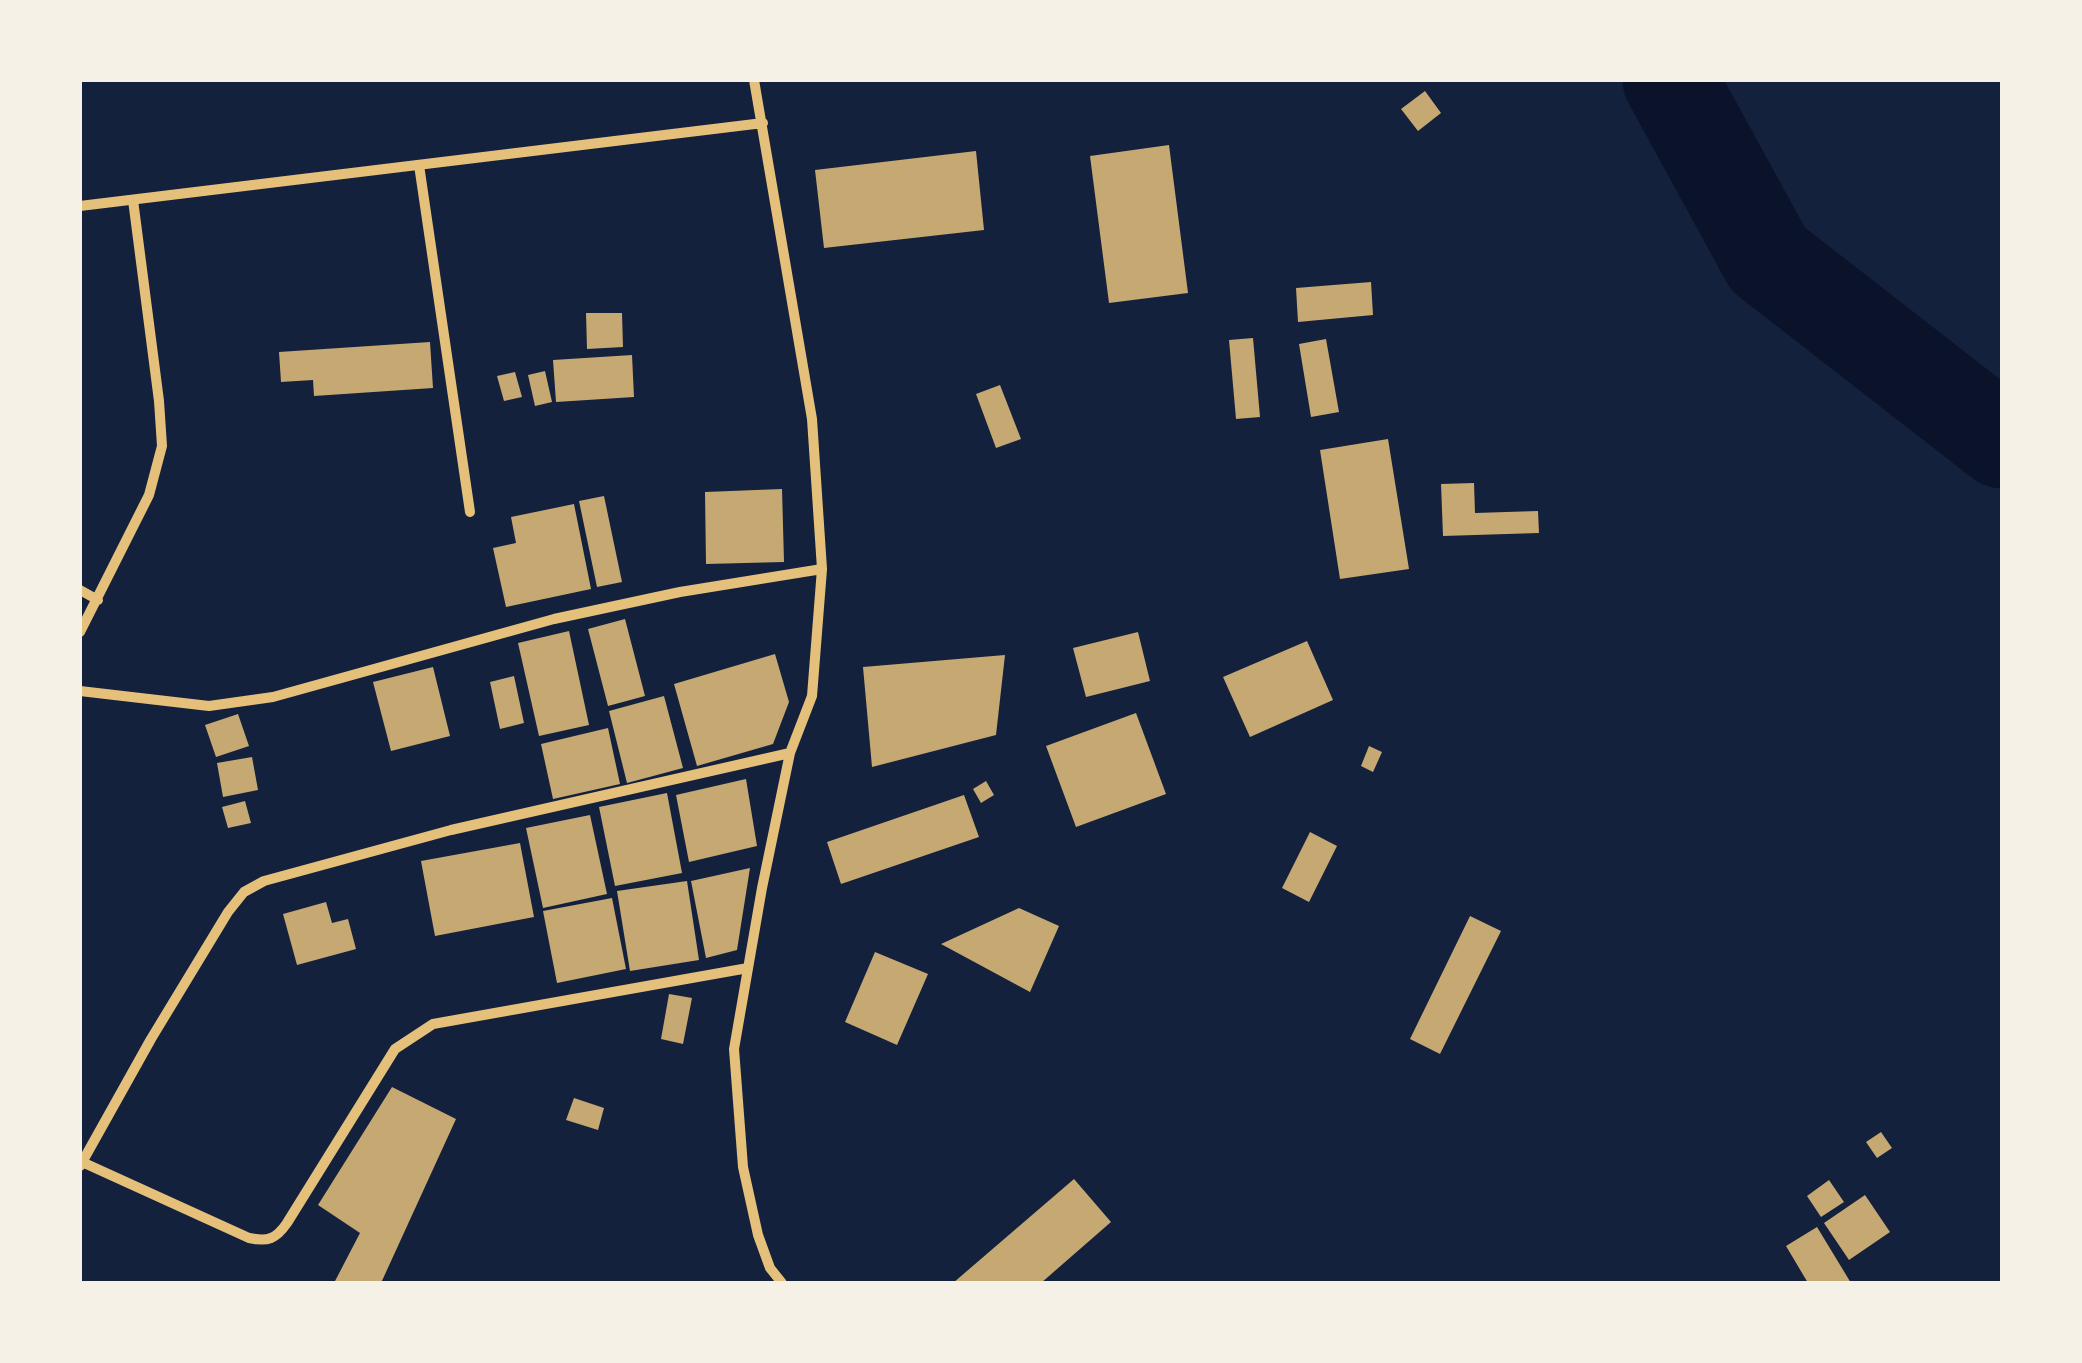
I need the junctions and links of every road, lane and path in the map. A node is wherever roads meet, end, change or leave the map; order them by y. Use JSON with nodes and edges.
{"nodes":[{"id":1,"x":754,"y":80,"type":"edge"},
{"id":2,"x":764,"y":123,"type":"junction"},
{"id":3,"x":418,"y":166,"type":"junction"},
{"id":4,"x":133,"y":200,"type":"junction"},
{"id":5,"x":80,"y":206,"type":"edge"},
{"id":6,"x":470,"y":512,"type":"dead end"},
{"id":7,"x":822,"y":569,"type":"junction"},
{"id":8,"x":80,"y":590,"type":"edge"},
{"id":9,"x":98,"y":600,"type":"junction"},
{"id":10,"x":80,"y":632,"type":"edge"},
{"id":11,"x":80,"y":690,"type":"edge"},
{"id":12,"x":790,"y":753,"type":"junction"},
{"id":13,"x":748,"y":968,"type":"junction"},
{"id":14,"x":81,"y":1164,"type":"edge"},
{"id":15,"x":782,"y":1283,"type":"edge"}],
"edges":[{"from":1,"to":2,"type":"street"},
{"from":2,"to":3,"type":"street"},
{"from":2,"to":7,"type":"street"},
{"from":3,"to":4,"type":"street"},
{"from":3,"to":6,"type":"street"},
{"from":4,"to":5,"type":"street"},
{"from":4,"to":9,"type":"street"},
{"from":7,"to":11,"type":"street"},
{"from":7,"to":12,"type":"street"},
{"from":8,"to":9,"type":"street"},
{"from":9,"to":10,"type":"street"},
{"from":12,"to":13,"type":"street"},
{"from":12,"to":14,"type":"street"},
{"from":13,"to":14,"type":"street"},
{"from":13,"to":15,"type":"street"}]}
